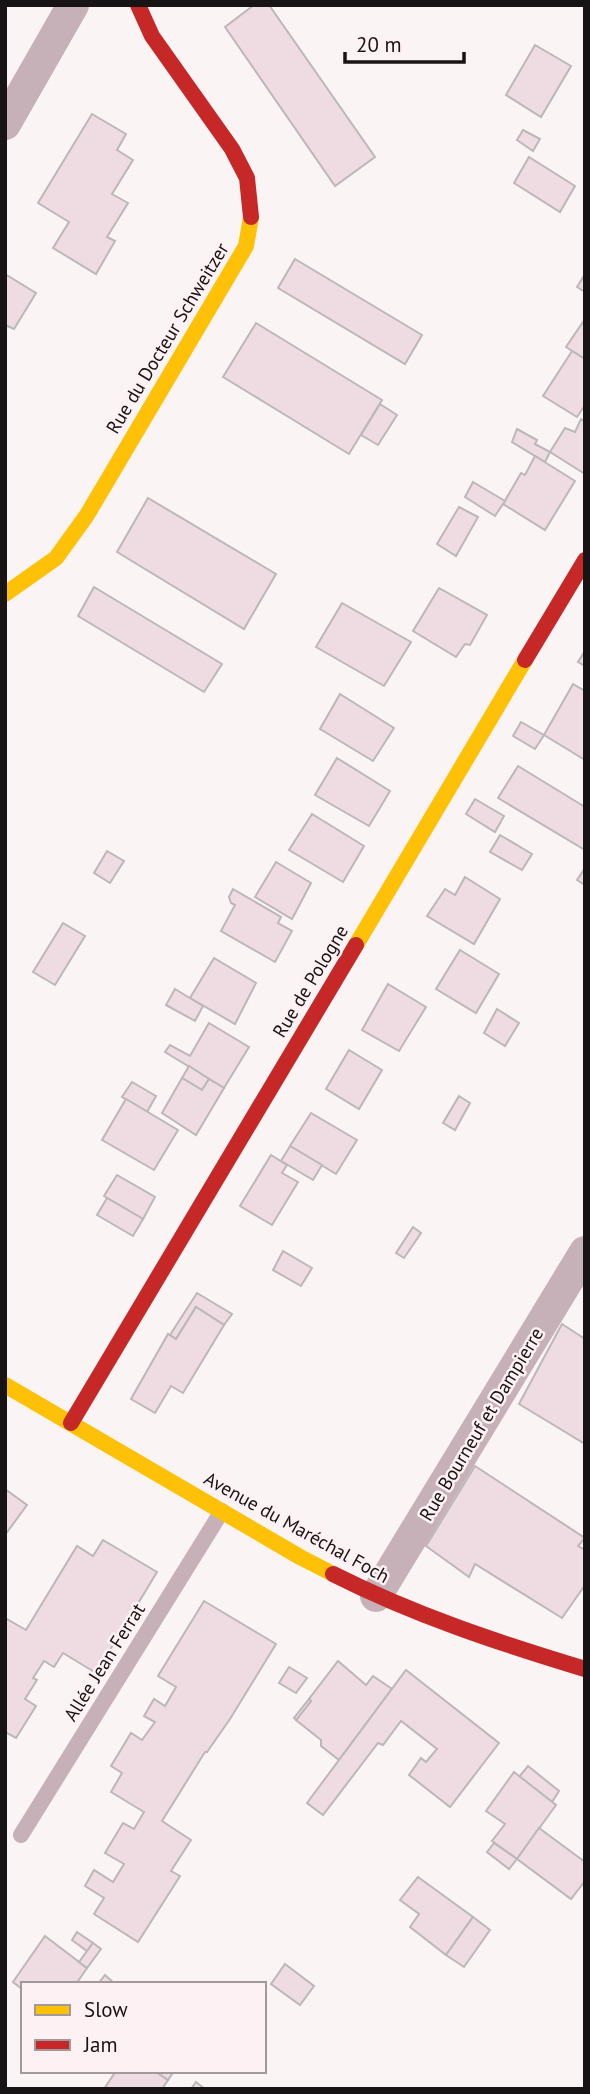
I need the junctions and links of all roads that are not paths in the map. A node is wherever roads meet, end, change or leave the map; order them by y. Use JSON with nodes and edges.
{"nodes":[{"id":1,"x":73,"y":5,"type":"edge"},
{"id":2,"x":138,"y":5,"type":"edge"},
{"id":3,"x":5,"y":124,"type":"edge"},
{"id":4,"x":585,"y":559,"type":"edge"},
{"id":5,"x":5,"y":594,"type":"edge"},
{"id":6,"x":585,"y":1252,"type":"edge"},
{"id":7,"x":5,"y":1385,"type":"edge"},
{"id":8,"x":71,"y":1423,"type":"junction"},
{"id":9,"x":222,"y":1511,"type":"junction"},
{"id":10,"x":376,"y":1596,"type":"junction"},
{"id":11,"x":585,"y":1669,"type":"edge"},
{"id":12,"x":21,"y":1835,"type":"dead end"}],
"edges":[{"from":1,"to":3,"type":"street"},
{"from":2,"to":5,"type":"street","name":"Rue du Docteur Schweitzer"},
{"from":4,"to":8,"type":"street","name":"Rue de Pologne"},
{"from":6,"to":10,"type":"street","name":"Rue Bourneuf et Dampierre"},
{"from":7,"to":8,"type":"street","name":"Avenue du Maréchal Foch"},
{"from":8,"to":9,"type":"street","name":"Avenue du Maréchal Foch"},
{"from":9,"to":10,"type":"street","name":"Avenue du Maréchal Foch"},
{"from":9,"to":12,"type":"lane","name":"Allée Jean Ferrat"},
{"from":10,"to":11,"type":"street","name":"Avenue du Maréchal Foch"}]}
